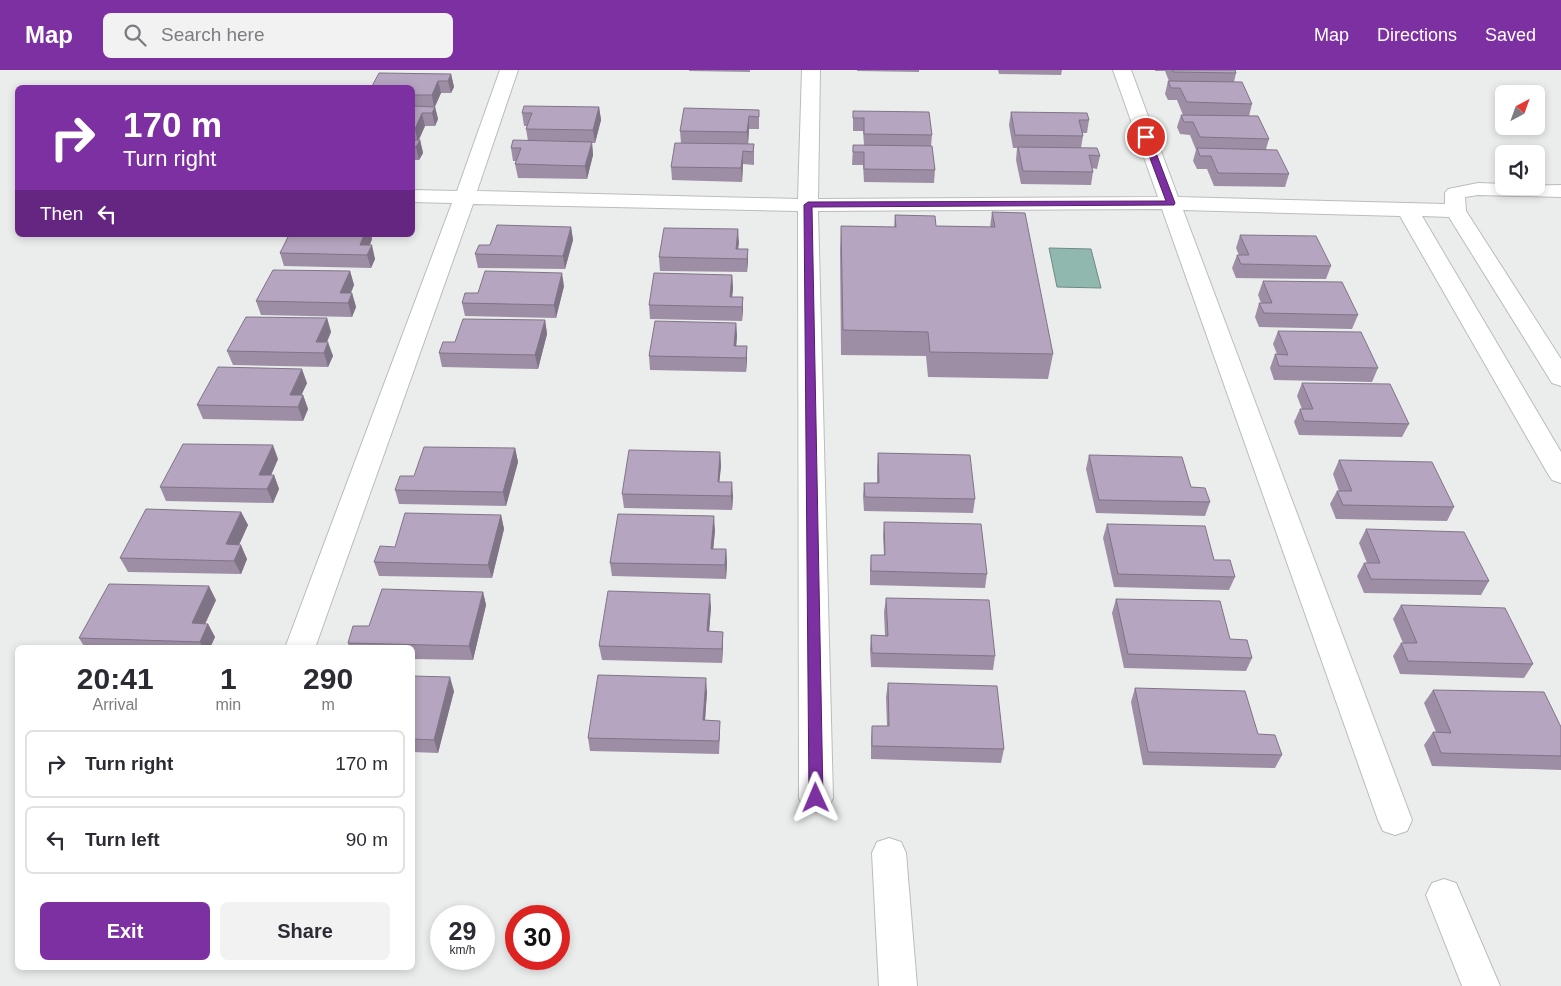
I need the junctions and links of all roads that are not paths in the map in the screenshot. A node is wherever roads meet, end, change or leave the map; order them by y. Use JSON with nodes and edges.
{"nodes":[{"id":1,"x":509,"y":70,"type":"edge"},
{"id":2,"x":811,"y":70,"type":"edge"},
{"id":3,"x":1122,"y":70,"type":"edge"},
{"id":4,"x":1561,"y":191,"type":"edge"},
{"id":5,"x":415,"y":196,"type":"edge"},
{"id":6,"x":465,"y":197,"type":"junction"},
{"id":7,"x":1171,"y":203,"type":"junction"},
{"id":8,"x":808,"y":205,"type":"junction"},
{"id":9,"x":1407,"y":209,"type":"junction"},
{"id":10,"x":1456,"y":211,"type":"junction"},
{"id":11,"x":1561,"y":378,"type":"edge"},
{"id":12,"x":1561,"y":474,"type":"edge"},
{"id":13,"x":301,"y":645,"type":"edge"},
{"id":14,"x":816,"y":798,"type":"dead end"},
{"id":15,"x":1395,"y":820,"type":"dead end"},
{"id":16,"x":890,"y":853,"type":"dead end"},
{"id":17,"x":1444,"y":895,"type":"dead end"},
{"id":18,"x":898,"y":986,"type":"edge"},
{"id":19,"x":1481,"y":986,"type":"edge"}],
"edges":[{"from":1,"to":6,"type":"street"},
{"from":2,"to":8,"type":"street"},
{"from":3,"to":7,"type":"street"},
{"from":4,"to":10,"type":"street"},
{"from":5,"to":6,"type":"street"},
{"from":6,"to":8,"type":"street"},
{"from":6,"to":13,"type":"street"},
{"from":7,"to":8,"type":"street"},
{"from":7,"to":9,"type":"street"},
{"from":7,"to":15,"type":"street"},
{"from":8,"to":14,"type":"street"},
{"from":9,"to":10,"type":"street"},
{"from":9,"to":12,"type":"street"},
{"from":10,"to":11,"type":"street"},
{"from":16,"to":18,"type":"street"},
{"from":17,"to":19,"type":"street"}]}
